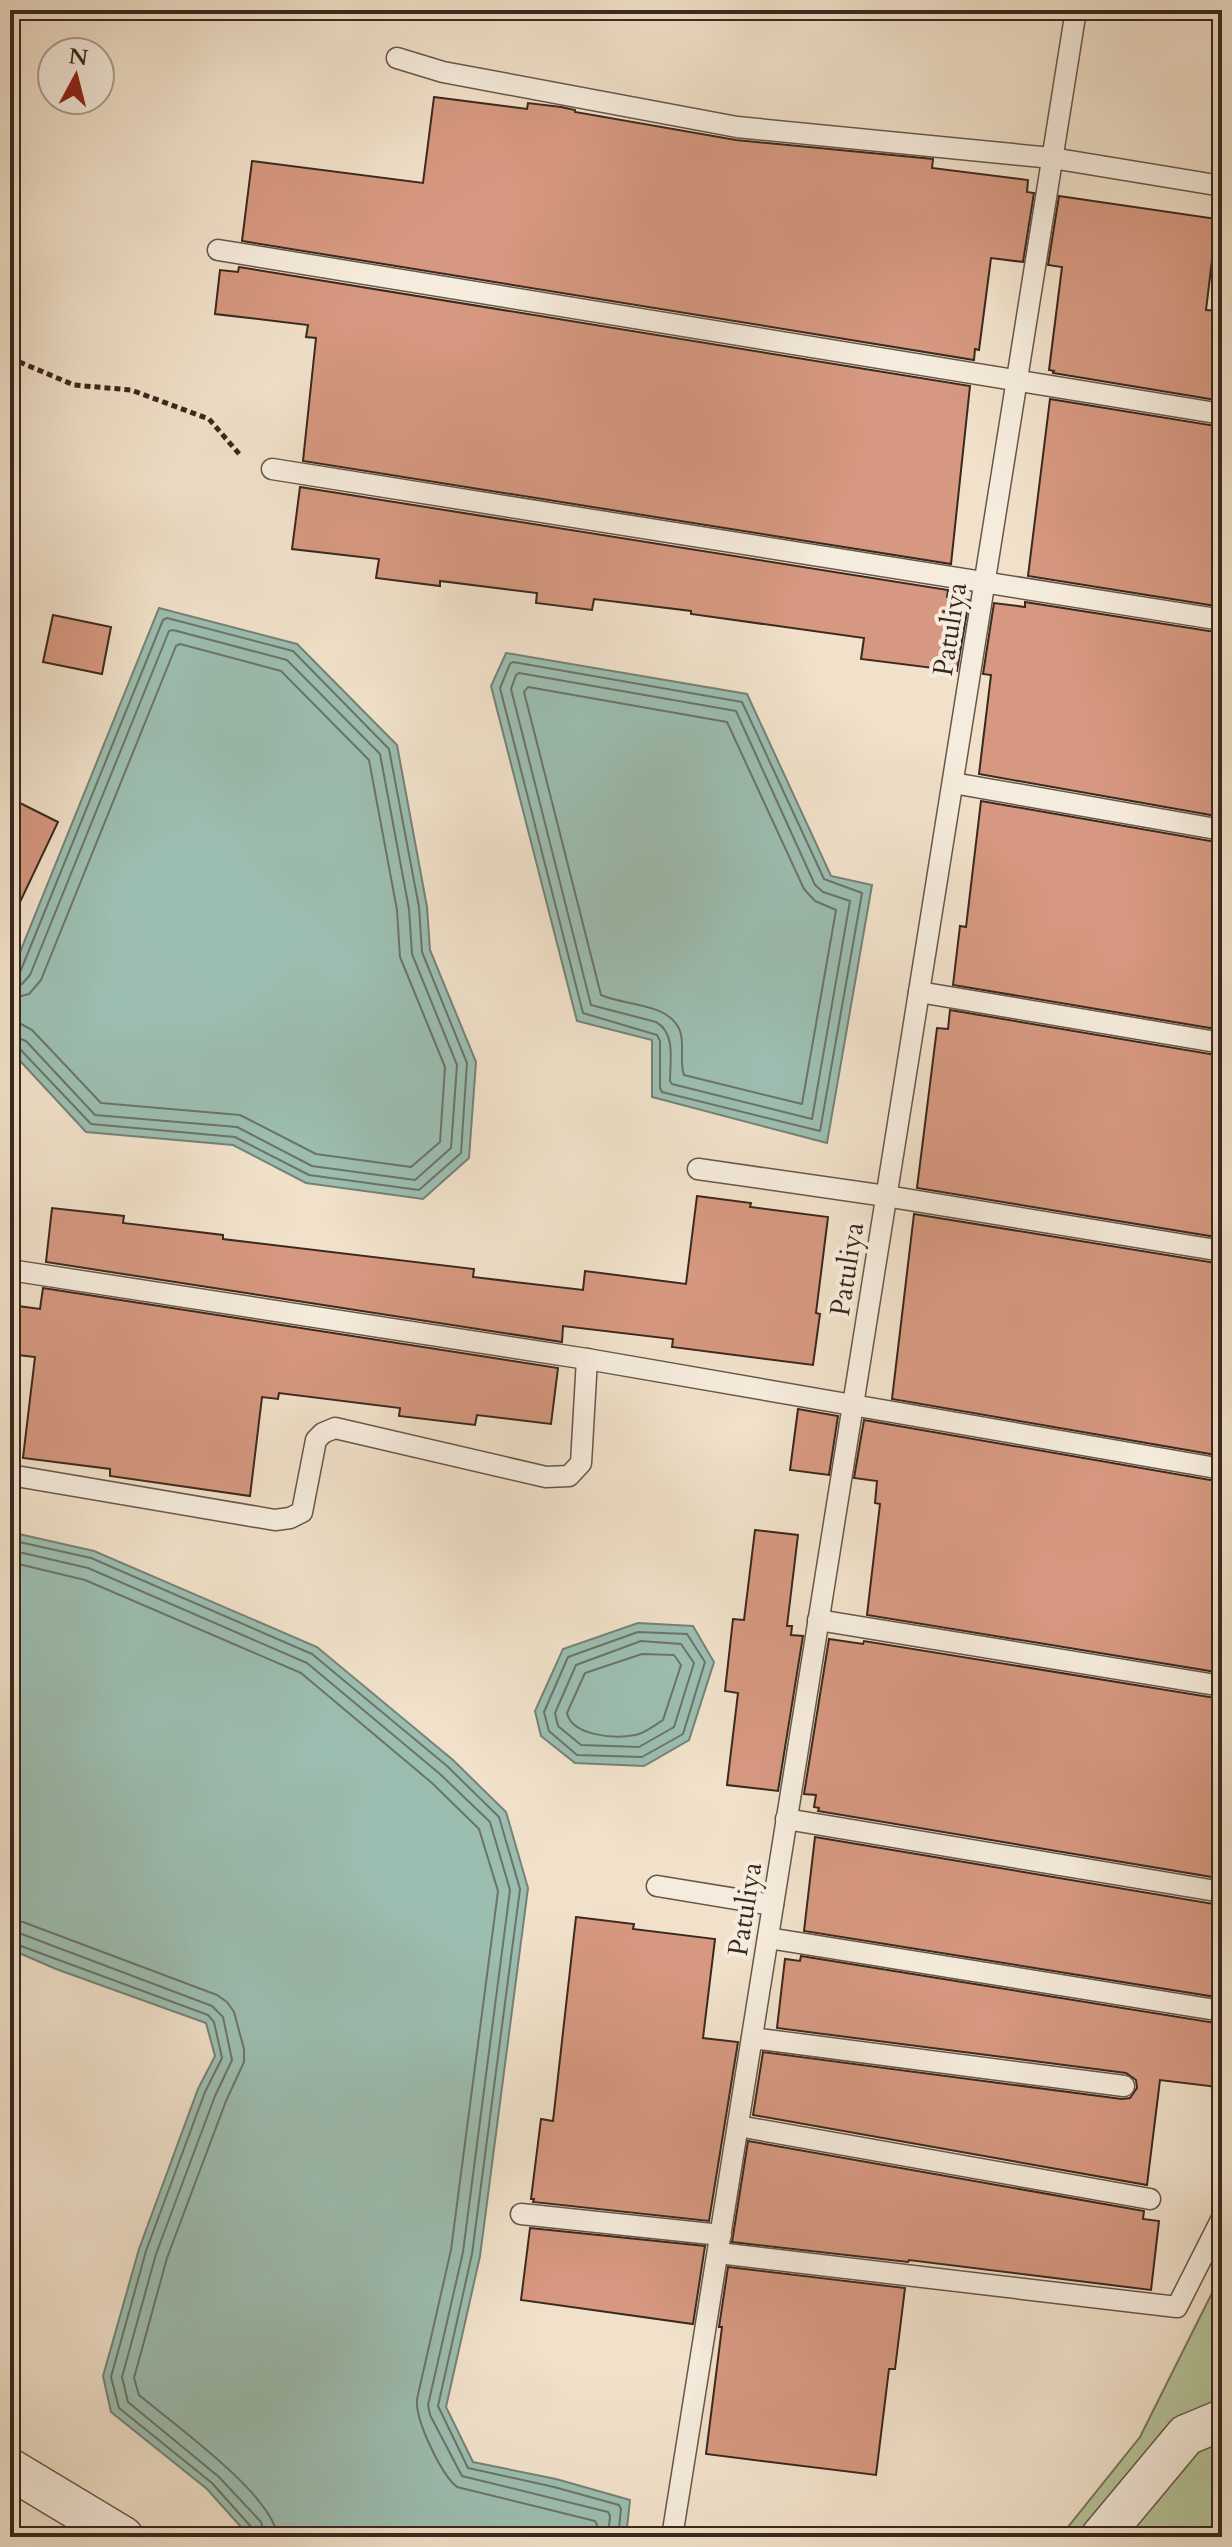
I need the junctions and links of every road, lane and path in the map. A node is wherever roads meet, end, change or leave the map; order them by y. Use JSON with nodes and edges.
{"nodes":[{"id":1,"x":1076,"y":10,"type":"edge"},
{"id":2,"x":397,"y":58,"type":"dead end"},
{"id":3,"x":1052,"y":158,"type":"junction"},
{"id":4,"x":1222,"y":186,"type":"edge"},
{"id":5,"x":218,"y":250,"type":"dead end"},
{"id":6,"x":10,"y":358,"type":"edge"},
{"id":7,"x":1017,"y":381,"type":"junction"},
{"id":8,"x":1222,"y":414,"type":"edge"},
{"id":9,"x":272,"y":469,"type":"joint"},
{"id":10,"x":984,"y":584,"type":"junction"},
{"id":11,"x":1222,"y":620,"type":"edge"},
{"id":12,"x":953,"y":783,"type":"junction"},
{"id":13,"x":1222,"y":830,"type":"edge"},
{"id":14,"x":919,"y":992,"type":"junction"},
{"id":15,"x":1222,"y":1043,"type":"edge"},
{"id":16,"x":698,"y":1169,"type":"dead end"},
{"id":17,"x":886,"y":1196,"type":"junction"},
{"id":18,"x":1222,"y":1251,"type":"edge"},
{"id":19,"x":10,"y":1270,"type":"edge"},
{"id":20,"x":587,"y":1359,"type":"junction"},
{"id":21,"x":853,"y":1404,"type":"junction"},
{"id":22,"x":1222,"y":1469,"type":"edge"},
{"id":23,"x":10,"y":1475,"type":"edge"},
{"id":24,"x":818,"y":1620,"type":"junction"},
{"id":25,"x":1222,"y":1686,"type":"edge"},
{"id":26,"x":786,"y":1819,"type":"junction"},
{"id":27,"x":657,"y":1886,"type":"dead end"},
{"id":28,"x":1222,"y":1892,"type":"edge"},
{"id":29,"x":773,"y":1905,"type":"junction"},
{"id":30,"x":768,"y":1938,"type":"junction"},
{"id":31,"x":1222,"y":2011,"type":"edge"},
{"id":32,"x":752,"y":2038,"type":"junction"},
{"id":33,"x":1124,"y":2086,"type":"dead end"},
{"id":34,"x":738,"y":2126,"type":"junction"},
{"id":35,"x":1150,"y":2199,"type":"dead end"},
{"id":36,"x":521,"y":2214,"type":"dead end"},
{"id":37,"x":1222,"y":2218,"type":"edge"},
{"id":38,"x":719,"y":2244,"type":"junction"},
{"id":39,"x":1222,"y":2420,"type":"edge"},
{"id":40,"x":10,"y":2469,"type":"edge"},
{"id":41,"x":123,"y":2537,"type":"edge"},
{"id":42,"x":672,"y":2537,"type":"edge"},
{"id":43,"x":1101,"y":2537,"type":"edge"}],
"edges":[{"from":1,"to":3,"type":"lane","name":"Patuliya"},
{"from":2,"to":3,"type":"lane"},
{"from":3,"to":4,"type":"lane"},
{"from":3,"to":7,"type":"lane","name":"Patuliya"},
{"from":5,"to":7,"type":"lane"},
{"from":6,"to":9,"type":"path"},
{"from":7,"to":8,"type":"lane"},
{"from":7,"to":10,"type":"lane","name":"Patuliya"},
{"from":9,"to":10,"type":"lane"},
{"from":10,"to":11,"type":"lane"},
{"from":10,"to":12,"type":"lane","name":"Patuliya"},
{"from":12,"to":13,"type":"lane"},
{"from":12,"to":14,"type":"lane","name":"Patuliya"},
{"from":14,"to":15,"type":"lane"},
{"from":14,"to":17,"type":"lane","name":"Patuliya"},
{"from":16,"to":17,"type":"lane"},
{"from":17,"to":18,"type":"lane"},
{"from":17,"to":21,"type":"lane","name":"Patuliya"},
{"from":19,"to":20,"type":"lane"},
{"from":20,"to":21,"type":"lane"},
{"from":20,"to":23,"type":"lane"},
{"from":21,"to":22,"type":"lane"},
{"from":21,"to":24,"type":"lane","name":"Patuliya"},
{"from":24,"to":25,"type":"lane"},
{"from":24,"to":26,"type":"lane","name":"Patuliya"},
{"from":26,"to":28,"type":"lane"},
{"from":26,"to":29,"type":"lane","name":"Patuliya"},
{"from":27,"to":29,"type":"lane"},
{"from":29,"to":30,"type":"lane","name":"Patuliya"},
{"from":30,"to":31,"type":"lane"},
{"from":30,"to":32,"type":"lane","name":"Patuliya"},
{"from":32,"to":33,"type":"lane"},
{"from":32,"to":34,"type":"lane","name":"Patuliya"},
{"from":34,"to":35,"type":"lane"},
{"from":34,"to":38,"type":"lane","name":"Patuliya"},
{"from":36,"to":38,"type":"lane"},
{"from":37,"to":38,"type":"lane"},
{"from":38,"to":42,"type":"lane","name":"Patuliya"},
{"from":39,"to":43,"type":"street"},
{"from":40,"to":41,"type":"street"}]}
